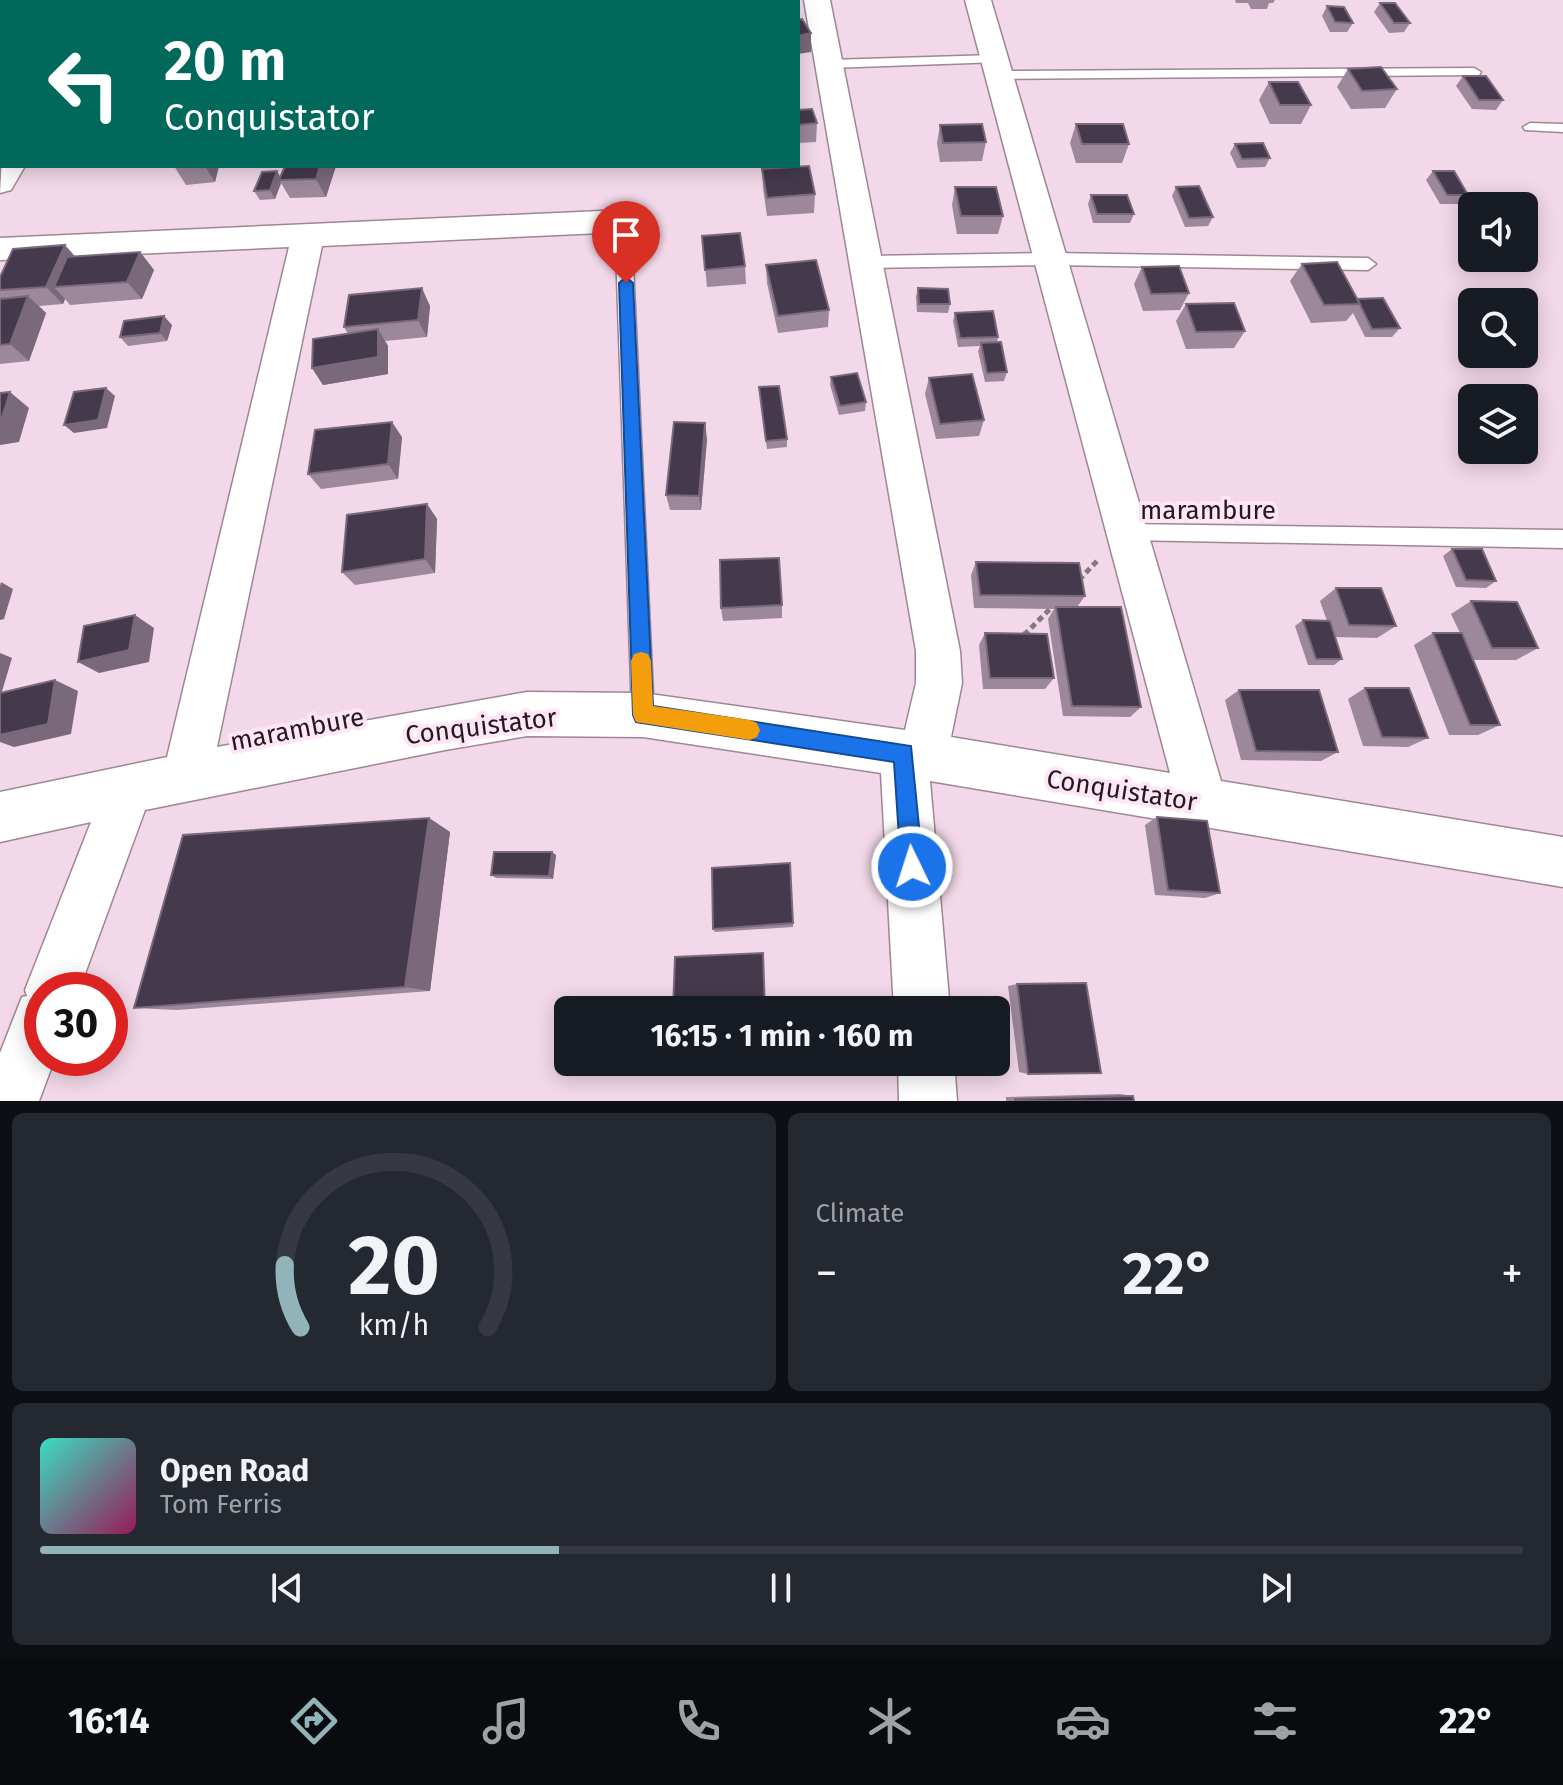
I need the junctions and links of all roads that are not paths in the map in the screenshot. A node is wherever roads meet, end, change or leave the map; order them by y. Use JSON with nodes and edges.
{"nodes":[{"id":1,"x":817,"y":0,"type":"edge"},
{"id":2,"x":978,"y":0,"type":"edge"},
{"id":3,"x":829,"y":64,"type":"junction"},
{"id":4,"x":997,"y":67,"type":"junction"},
{"id":5,"x":1474,"y":72,"type":"edge"},
{"id":6,"x":1530,"y":127,"type":"dead end"},
{"id":7,"x":1563,"y":128,"type":"edge"},
{"id":8,"x":623,"y":221,"type":"joint"},
{"id":9,"x":308,"y":235,"type":"junction"},
{"id":10,"x":0,"y":249,"type":"edge"},
{"id":11,"x":1051,"y":259,"type":"junction"},
{"id":12,"x":866,"y":262,"type":"junction"},
{"id":13,"x":1368,"y":264,"type":"dead end"},
{"id":14,"x":1563,"y":539,"type":"edge"},
{"id":15,"x":1118,"y":541,"type":"junction"},
{"id":16,"x":643,"y":715,"type":"junction"},
{"id":17,"x":913,"y":756,"type":"junction"},
{"id":18,"x":186,"y":777,"type":"junction"},
{"id":19,"x":127,"y":792,"type":"junction"},
{"id":20,"x":1203,"y":803,"type":"junction"},
{"id":21,"x":0,"y":817,"type":"edge"},
{"id":22,"x":1563,"y":862,"type":"edge"},
{"id":23,"x":59,"y":972,"type":"edge"},
{"id":24,"x":922,"y":996,"type":"edge"},
{"id":25,"x":24,"y":1064,"type":"edge"},
{"id":26,"x":927,"y":1076,"type":"edge"},
{"id":27,"x":10,"y":1101,"type":"edge"},
{"id":28,"x":928,"y":1101,"type":"edge"}],
"edges":[{"from":1,"to":3,"type":"street"},
{"from":2,"to":4,"type":"street"},
{"from":3,"to":4,"type":"lane"},
{"from":3,"to":12,"type":"street"},
{"from":4,"to":5,"type":"lane"},
{"from":4,"to":11,"type":"street"},
{"from":6,"to":7,"type":"lane"},
{"from":8,"to":9,"type":"street"},
{"from":8,"to":16,"type":"lane"},
{"from":9,"to":10,"type":"street"},
{"from":9,"to":18,"type":"street"},
{"from":11,"to":12,"type":"lane"},
{"from":11,"to":13,"type":"lane"},
{"from":11,"to":15,"type":"street"},
{"from":12,"to":17,"type":"street"},
{"from":14,"to":15,"type":"lane"},
{"from":15,"to":20,"type":"street"},
{"from":16,"to":17,"type":"street","name":"Conquistator"},
{"from":16,"to":18,"type":"street","name":"Conquistator"},
{"from":17,"to":20,"type":"street","name":"Conquistator"},
{"from":17,"to":24,"type":"street"},
{"from":18,"to":19,"type":"street","name":"Conquistator"},
{"from":19,"to":21,"type":"street","name":"Conquistator"},
{"from":19,"to":23,"type":"street"},
{"from":20,"to":22,"type":"street","name":"Conquistator"},
{"from":25,"to":27,"type":"street"},
{"from":26,"to":28,"type":"street"}]}
